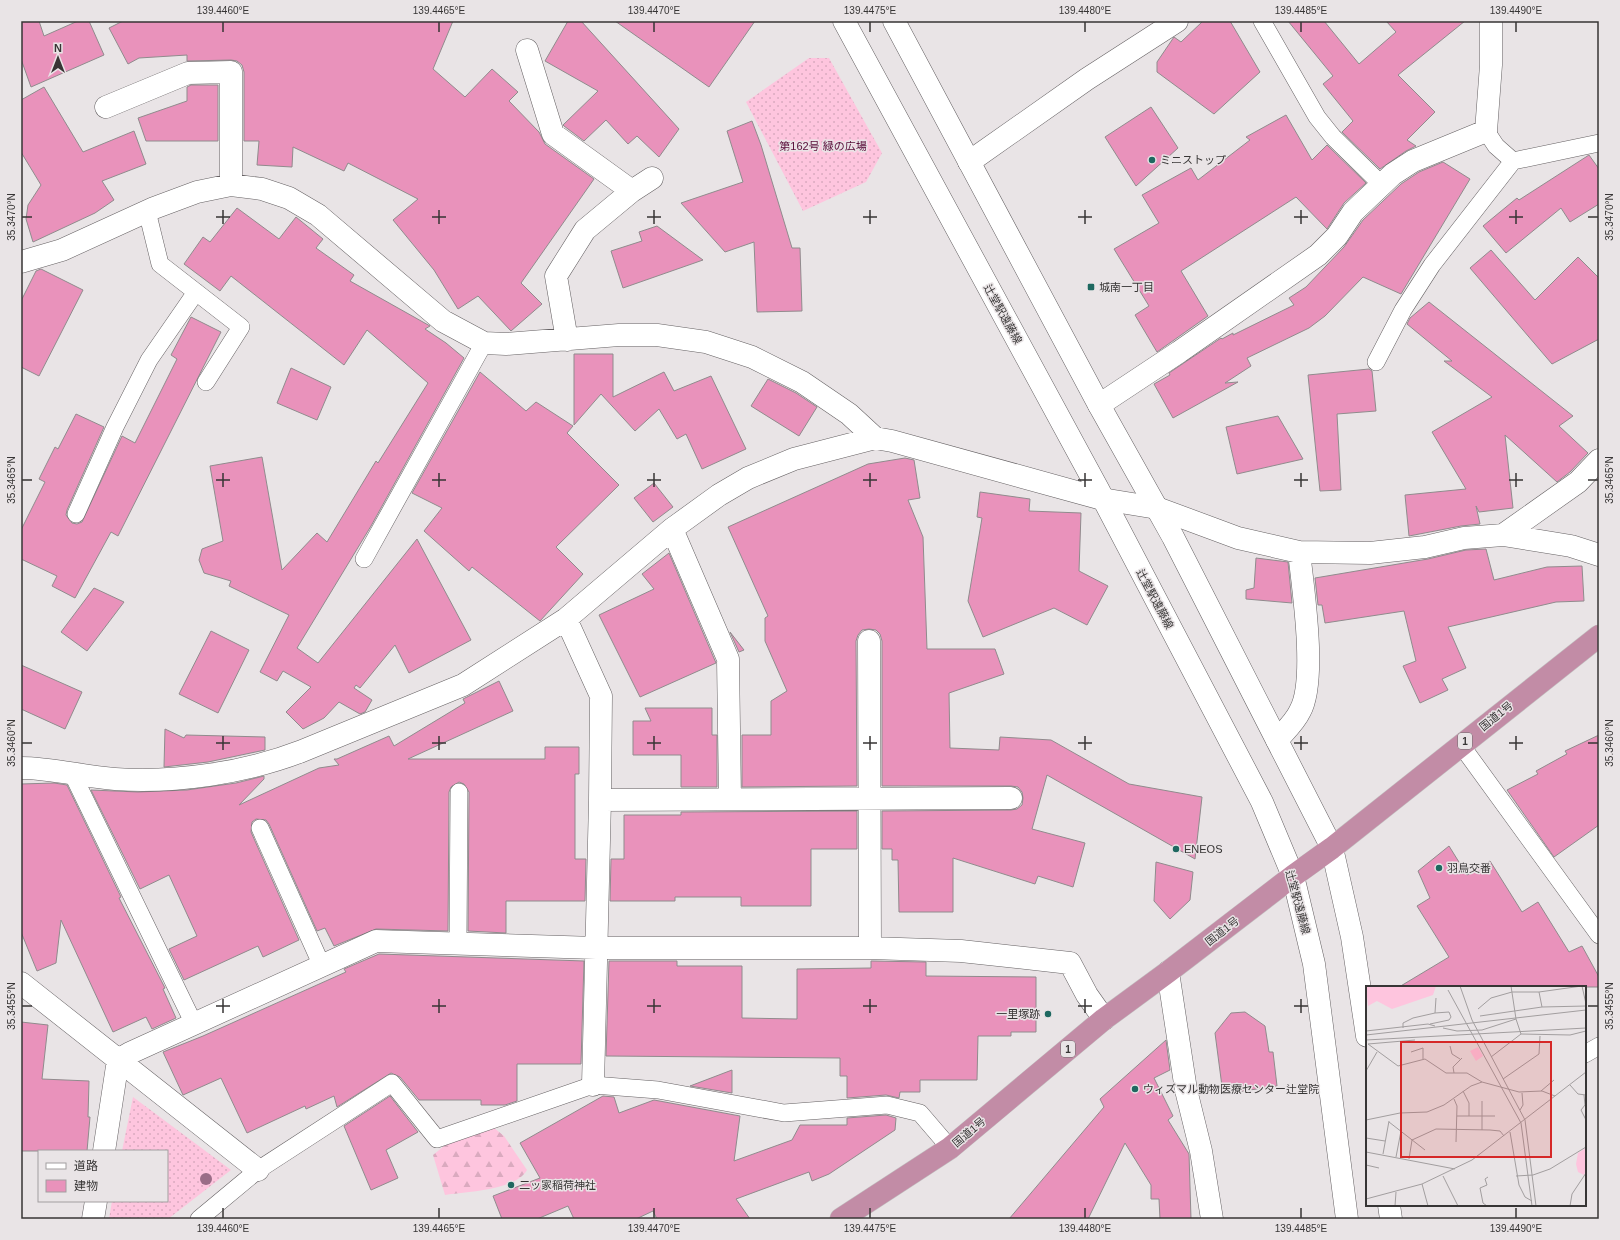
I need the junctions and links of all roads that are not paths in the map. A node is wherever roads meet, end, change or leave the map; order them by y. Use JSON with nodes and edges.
{"nodes":[{"id":1,"x":844,"y":21,"type":"edge"},
{"id":2,"x":894,"y":21,"type":"edge"},
{"id":3,"x":1177,"y":21,"type":"edge"},
{"id":4,"x":1262,"y":21,"type":"edge"},
{"id":5,"x":1491,"y":21,"type":"edge"},
{"id":6,"x":527,"y":50,"type":"dead end"},
{"id":7,"x":106,"y":107,"type":"dead end"},
{"id":8,"x":1486,"y":131,"type":"junction"},
{"id":9,"x":1599,"y":144,"type":"edge"},
{"id":10,"x":1513,"y":161,"type":"junction"},
{"id":11,"x":969,"y":162,"type":"junction"},
{"id":12,"x":652,"y":178,"type":"dead end"},
{"id":13,"x":230,"y":185,"type":"junction"},
{"id":14,"x":1382,"y":185,"type":"junction"},
{"id":15,"x":632,"y":191,"type":"junction"},
{"id":16,"x":147,"y":211,"type":"junction"},
{"id":17,"x":21,"y":262,"type":"edge"},
{"id":18,"x":196,"y":292,"type":"junction"},
{"id":19,"x":567,"y":340,"type":"junction"},
{"id":20,"x":484,"y":343,"type":"junction"},
{"id":21,"x":1376,"y":362,"type":"dead end"},
{"id":22,"x":206,"y":382,"type":"dead end"},
{"id":23,"x":1099,"y":405,"type":"junction"},
{"id":24,"x":875,"y":438,"type":"junction"},
{"id":25,"x":1599,"y":460,"type":"edge"},
{"id":26,"x":1102,"y":499,"type":"junction"},
{"id":27,"x":1157,"y":508,"type":"junction"},
{"id":28,"x":76,"y":514,"type":"dead end"},
{"id":29,"x":672,"y":529,"type":"junction"},
{"id":30,"x":1503,"y":535,"type":"junction"},
{"id":31,"x":1299,"y":552,"type":"junction"},
{"id":32,"x":1599,"y":555,"type":"edge"},
{"id":33,"x":364,"y":559,"type":"dead end"},
{"id":34,"x":566,"y":619,"type":"junction"},
{"id":35,"x":1599,"y":636,"type":"edge"},
{"id":36,"x":869,"y":642,"type":"dead end"},
{"id":37,"x":1277,"y":740,"type":"junction"},
{"id":38,"x":1461,"y":745,"type":"junction"},
{"id":39,"x":21,"y":768,"type":"edge"},
{"id":40,"x":73,"y":775,"type":"junction"},
{"id":41,"x":458,"y":792,"type":"dead end"},
{"id":42,"x":870,"y":798,"type":"junction"},
{"id":43,"x":1011,"y":798,"type":"dead end"},
{"id":44,"x":730,"y":799,"type":"junction"},
{"id":45,"x":600,"y":800,"type":"junction"},
{"id":46,"x":260,"y":828,"type":"dead end"},
{"id":47,"x":1332,"y":848,"type":"junction"},
{"id":48,"x":1293,"y":876,"type":"junction"},
{"id":49,"x":1599,"y":935,"type":"edge"},
{"id":50,"x":458,"y":943,"type":"junction"},
{"id":51,"x":596,"y":948,"type":"junction"},
{"id":52,"x":870,"y":948,"type":"junction"},
{"id":53,"x":322,"y":966,"type":"junction"},
{"id":54,"x":1168,"y":972,"type":"junction"},
{"id":55,"x":21,"y":983,"type":"edge"},
{"id":56,"x":1104,"y":1019,"type":"junction"},
{"id":57,"x":194,"y":1024,"type":"junction"},
{"id":58,"x":1366,"y":1029,"type":"edge"},
{"id":59,"x":1599,"y":1046,"type":"edge"},
{"id":60,"x":1586,"y":1053,"type":"edge"},
{"id":61,"x":118,"y":1060,"type":"junction"},
{"id":62,"x":592,"y":1085,"type":"junction"},
{"id":63,"x":950,"y":1148,"type":"junction"},
{"id":64,"x":104,"y":1150,"type":"edge"},
{"id":65,"x":258,"y":1170,"type":"junction"},
{"id":66,"x":96,"y":1202,"type":"edge"},
{"id":67,"x":1389,"y":1206,"type":"edge"},
{"id":68,"x":93,"y":1219,"type":"edge"},
{"id":69,"x":199,"y":1219,"type":"edge"},
{"id":70,"x":841,"y":1219,"type":"edge"},
{"id":71,"x":1212,"y":1219,"type":"edge"},
{"id":72,"x":1347,"y":1219,"type":"edge"},
{"id":73,"x":1391,"y":1219,"type":"edge"}],
"edges":[{"from":1,"to":26,"type":"street","name":"辻堂駅遠藤線"},
{"from":2,"to":11,"type":"street"},
{"from":3,"to":11,"type":"street"},
{"from":4,"to":14,"type":"lane"},
{"from":5,"to":8,"type":"street"},
{"from":6,"to":15,"type":"street"},
{"from":7,"to":13,"type":"street"},
{"from":8,"to":10,"type":"lane"},
{"from":8,"to":14,"type":"street"},
{"from":9,"to":10,"type":"lane"},
{"from":10,"to":21,"type":"lane"},
{"from":11,"to":23,"type":"street"},
{"from":12,"to":15,"type":"street"},
{"from":13,"to":16,"type":"street"},
{"from":13,"to":20,"type":"street"},
{"from":14,"to":23,"type":"street"},
{"from":15,"to":19,"type":"street"},
{"from":16,"to":17,"type":"street"},
{"from":16,"to":18,"type":"lane"},
{"from":18,"to":22,"type":"lane"},
{"from":18,"to":28,"type":"lane"},
{"from":19,"to":20,"type":"street"},
{"from":19,"to":24,"type":"street"},
{"from":20,"to":33,"type":"lane"},
{"from":23,"to":27,"type":"street"},
{"from":24,"to":26,"type":"street"},
{"from":24,"to":29,"type":"street"},
{"from":25,"to":30,"type":"street"},
{"from":26,"to":27,"type":"street"},
{"from":26,"to":48,"type":"street","name":"辻堂駅遠藤線"},
{"from":27,"to":31,"type":"street"},
{"from":27,"to":37,"type":"street"},
{"from":29,"to":34,"type":"street"},
{"from":29,"to":44,"type":"street"},
{"from":30,"to":31,"type":"street"},
{"from":30,"to":32,"type":"street"},
{"from":31,"to":37,"type":"street"},
{"from":34,"to":40,"type":"street"},
{"from":34,"to":45,"type":"street"},
{"from":35,"to":38,"type":"highway","name":"国道1号","number":"1"},
{"from":36,"to":42,"type":"street"},
{"from":37,"to":47,"type":"street"},
{"from":38,"to":47,"type":"highway","name":"国道1号","number":"1"},
{"from":38,"to":49,"type":"lane"},
{"from":39,"to":40,"type":"street"},
{"from":40,"to":57,"type":"lane"},
{"from":41,"to":50,"type":"lane"},
{"from":42,"to":43,"type":"street"},
{"from":42,"to":44,"type":"street"},
{"from":42,"to":52,"type":"street"},
{"from":44,"to":45,"type":"street"},
{"from":45,"to":51,"type":"street"},
{"from":46,"to":53,"type":"lane"},
{"from":47,"to":48,"type":"highway","name":"国道1号","number":"1"},
{"from":47,"to":58,"type":"street"},
{"from":48,"to":54,"type":"highway","name":"国道1号","number":"1"},
{"from":48,"to":72,"type":"street","name":"辻堂駅遠藤線"},
{"from":50,"to":51,"type":"street"},
{"from":50,"to":53,"type":"street"},
{"from":51,"to":52,"type":"street"},
{"from":51,"to":62,"type":"street"},
{"from":52,"to":56,"type":"street"},
{"from":53,"to":57,"type":"street"},
{"from":54,"to":56,"type":"highway","name":"国道1号","number":"1"},
{"from":54,"to":71,"type":"street"},
{"from":55,"to":61,"type":"street"},
{"from":56,"to":63,"type":"highway","name":"国道1号","number":"1"},
{"from":57,"to":61,"type":"street"},
{"from":59,"to":60,"type":"lane"},
{"from":61,"to":64,"type":"street"},
{"from":61,"to":65,"type":"street"},
{"from":62,"to":63,"type":"lane"},
{"from":62,"to":65,"type":"lane"},
{"from":63,"to":70,"type":"highway","name":"国道1号","number":"1"},
{"from":65,"to":69,"type":"lane"},
{"from":66,"to":68,"type":"street"},
{"from":67,"to":73,"type":"street"}]}
